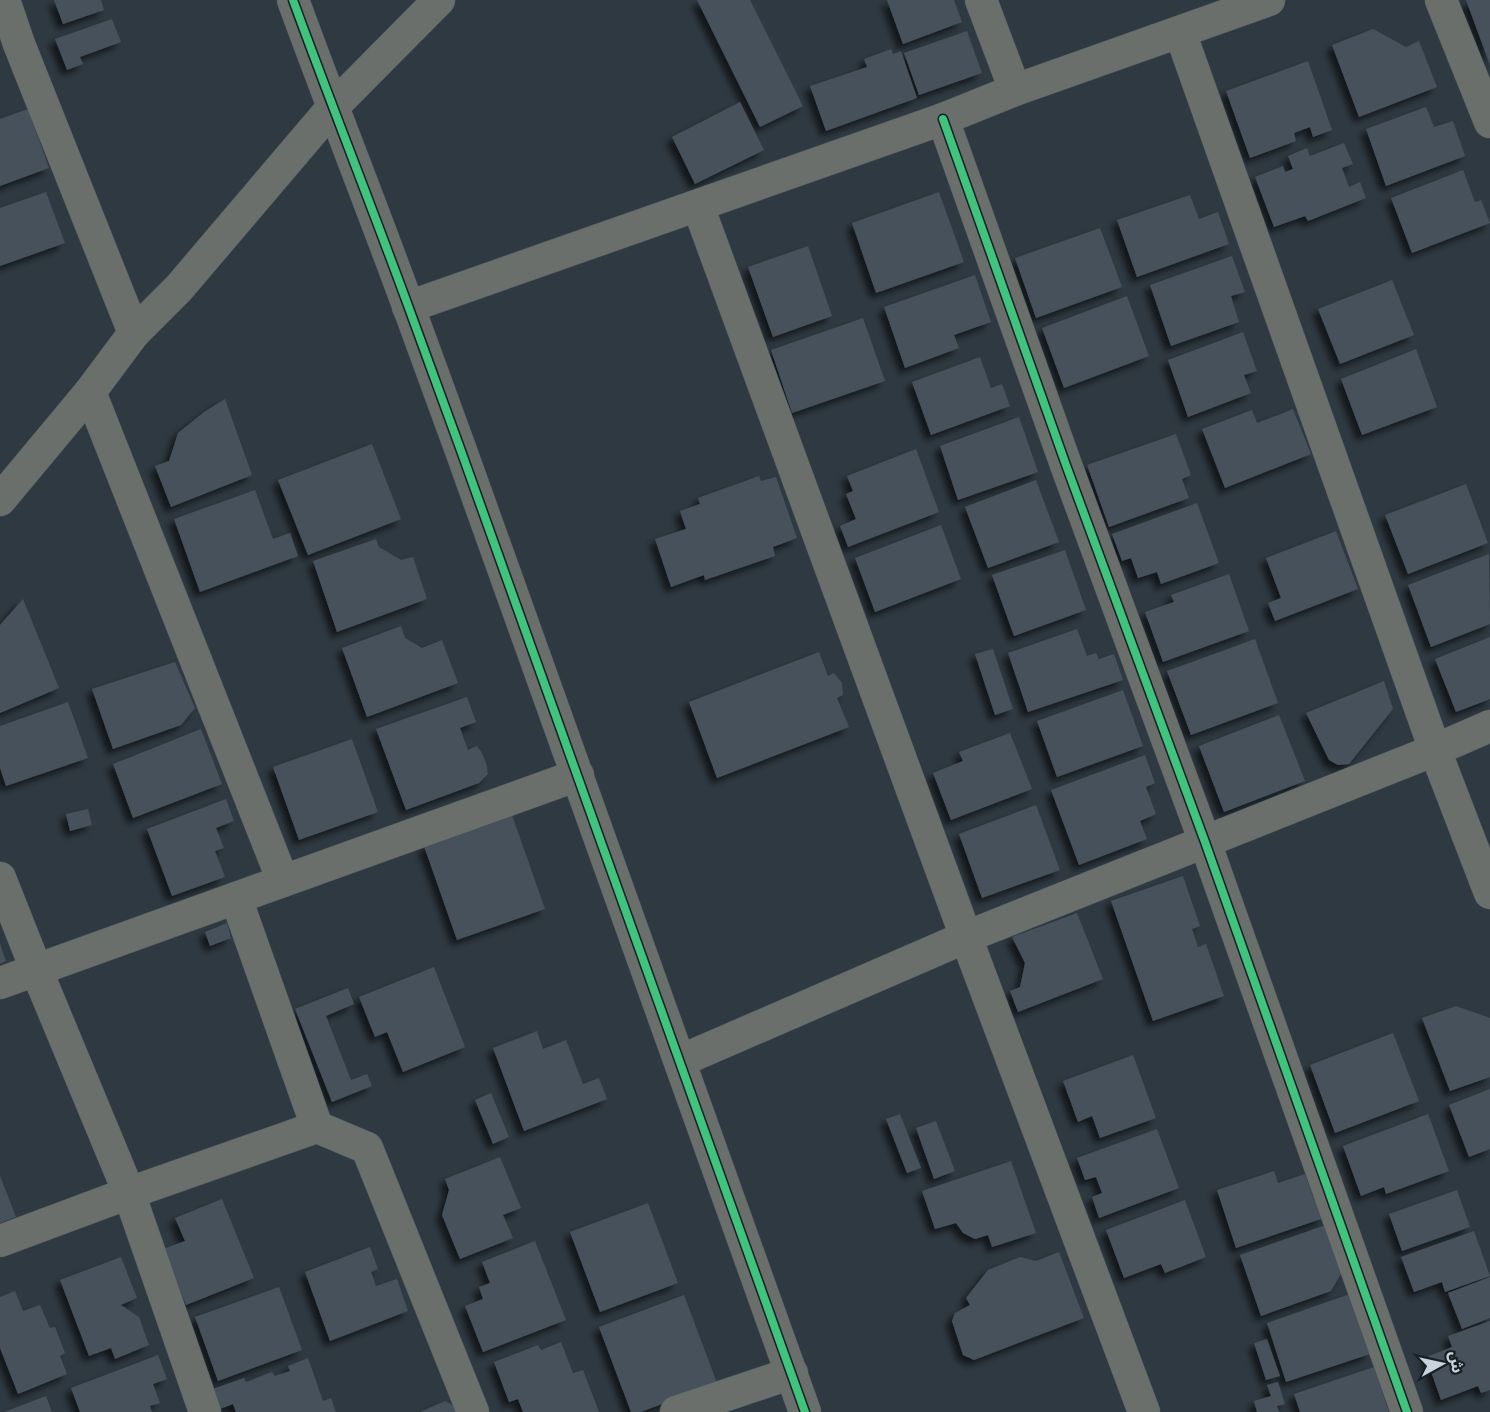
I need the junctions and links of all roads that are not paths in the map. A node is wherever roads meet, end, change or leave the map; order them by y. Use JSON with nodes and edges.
{"nodes":[{"id":1,"x":4,"y":0,"type":"edge"},
{"id":2,"x":293,"y":0,"type":"edge"},
{"id":3,"x":439,"y":0,"type":"edge"},
{"id":4,"x":981,"y":0,"type":"edge"},
{"id":5,"x":1269,"y":0,"type":"edge"},
{"id":6,"x":1441,"y":0,"type":"edge"},
{"id":7,"x":1179,"y":32,"type":"junction"},
{"id":8,"x":1015,"y":90,"type":"junction"},
{"id":9,"x":332,"y":108,"type":"junction"},
{"id":10,"x":943,"y":119,"type":"junction"},
{"id":11,"x":1490,"y":122,"type":"edge"},
{"id":12,"x":698,"y":206,"type":"junction"},
{"id":13,"x":408,"y":307,"type":"junction"},
{"id":14,"x":134,"y":333,"type":"junction"},
{"id":15,"x":90,"y":392,"type":"junction"},
{"id":16,"x":0,"y":501,"type":"edge"},
{"id":17,"x":1490,"y":726,"type":"edge"},
{"id":18,"x":1435,"y":750,"type":"junction"},
{"id":19,"x":578,"y":775,"type":"junction"},
{"id":20,"x":1204,"y":842,"type":"junction"},
{"id":21,"x":0,"y":878,"type":"edge"},
{"id":22,"x":283,"y":881,"type":"junction"},
{"id":23,"x":1490,"y":893,"type":"edge"},
{"id":24,"x":236,"y":898,"type":"junction"},
{"id":25,"x":966,"y":937,"type":"junction"},
{"id":26,"x":36,"y":969,"type":"junction"},
{"id":27,"x":0,"y":983,"type":"edge"},
{"id":28,"x":680,"y":1060,"type":"junction"},
{"id":29,"x":317,"y":1127,"type":"junction"},
{"id":30,"x":129,"y":1193,"type":"junction"},
{"id":31,"x":0,"y":1241,"type":"edge"},
{"id":32,"x":792,"y":1374,"type":"junction"},
{"id":33,"x":205,"y":1412,"type":"edge"},
{"id":34,"x":473,"y":1412,"type":"edge"},
{"id":35,"x":676,"y":1412,"type":"edge"},
{"id":36,"x":805,"y":1412,"type":"edge"},
{"id":37,"x":1144,"y":1412,"type":"edge"},
{"id":38,"x":1407,"y":1412,"type":"edge"}],
"edges":[{"from":1,"to":14,"type":"street"},
{"from":2,"to":9,"type":"street"},
{"from":3,"to":9,"type":"street"},
{"from":4,"to":8,"type":"street"},
{"from":5,"to":7,"type":"street"},
{"from":6,"to":11,"type":"street"},
{"from":7,"to":8,"type":"street"},
{"from":7,"to":18,"type":"street"},
{"from":8,"to":10,"type":"street"},
{"from":9,"to":13,"type":"street"},
{"from":9,"to":14,"type":"street"},
{"from":10,"to":12,"type":"street"},
{"from":10,"to":20,"type":"street"},
{"from":12,"to":13,"type":"street"},
{"from":12,"to":25,"type":"street"},
{"from":13,"to":19,"type":"street"},
{"from":14,"to":15,"type":"street"},
{"from":15,"to":16,"type":"street"},
{"from":15,"to":22,"type":"street"},
{"from":17,"to":18,"type":"street"},
{"from":18,"to":20,"type":"street"},
{"from":18,"to":23,"type":"street"},
{"from":19,"to":22,"type":"street"},
{"from":19,"to":28,"type":"street"},
{"from":20,"to":25,"type":"street"},
{"from":20,"to":38,"type":"street"},
{"from":21,"to":26,"type":"street"},
{"from":22,"to":24,"type":"street"},
{"from":24,"to":26,"type":"street"},
{"from":24,"to":29,"type":"street"},
{"from":25,"to":28,"type":"street"},
{"from":25,"to":37,"type":"street"},
{"from":26,"to":27,"type":"street"},
{"from":26,"to":30,"type":"street"},
{"from":28,"to":32,"type":"street"},
{"from":29,"to":30,"type":"street"},
{"from":29,"to":34,"type":"street"},
{"from":30,"to":31,"type":"street"},
{"from":30,"to":33,"type":"street"},
{"from":32,"to":35,"type":"street"},
{"from":32,"to":36,"type":"street"}]}
